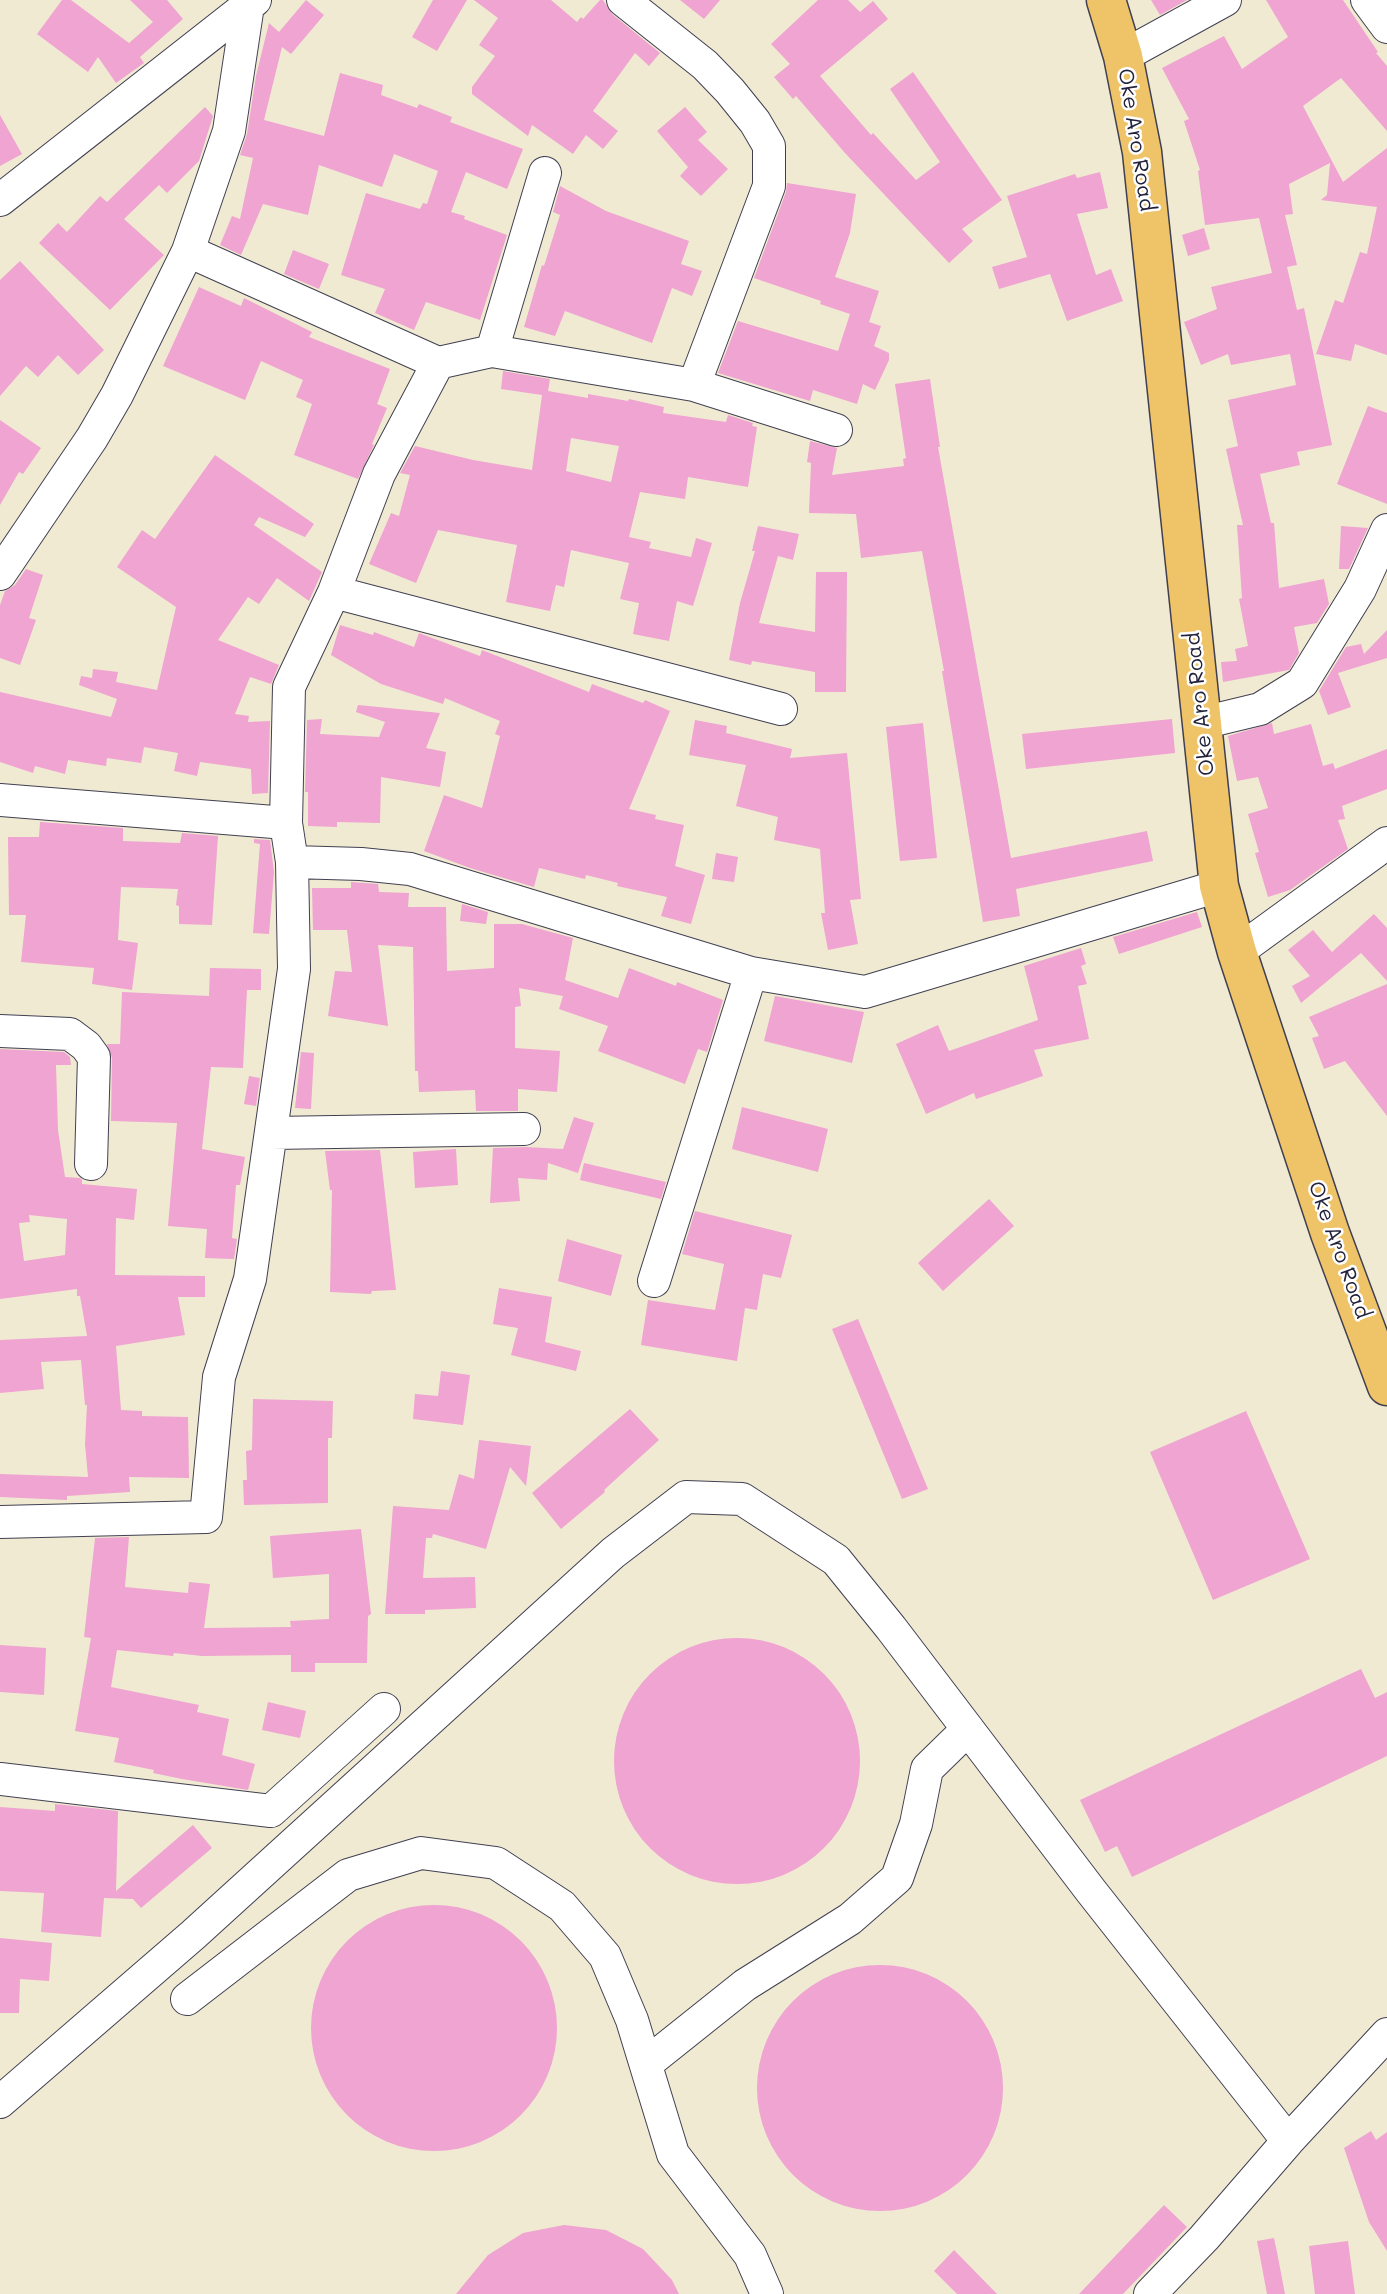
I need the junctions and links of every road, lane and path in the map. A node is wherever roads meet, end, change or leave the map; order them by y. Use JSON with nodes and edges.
{"nodes":[{"id":1,"x":623,"y":0,"type":"edge"},
{"id":2,"x":1106,"y":0,"type":"edge"},
{"id":3,"x":1225,"y":0,"type":"edge"},
{"id":4,"x":1367,"y":0,"type":"edge"},
{"id":5,"x":251,"y":3,"type":"edge"},
{"id":6,"x":1387,"y":27,"type":"edge"},
{"id":7,"x":1123,"y":56,"type":"junction"},
{"id":8,"x":545,"y":173,"type":"dead end"},
{"id":9,"x":0,"y":201,"type":"edge"},
{"id":10,"x":188,"y":251,"type":"junction"},
{"id":11,"x":492,"y":351,"type":"junction"},
{"id":12,"x":438,"y":363,"type":"junction"},
{"id":13,"x":694,"y":385,"type":"junction"},
{"id":14,"x":836,"y":430,"type":"dead end"},
{"id":15,"x":1387,"y":530,"type":"edge"},
{"id":16,"x":0,"y":574,"type":"edge"},
{"id":17,"x":334,"y":592,"type":"junction"},
{"id":18,"x":781,"y":709,"type":"dead end"},
{"id":19,"x":1202,"y":723,"type":"junction"},
{"id":20,"x":0,"y":800,"type":"edge"},
{"id":21,"x":286,"y":823,"type":"junction"},
{"id":22,"x":1387,"y":843,"type":"edge"},
{"id":23,"x":292,"y":862,"type":"junction"},
{"id":24,"x":1219,"y":886,"type":"junction"},
{"id":25,"x":1237,"y":952,"type":"junction"},
{"id":26,"x":751,"y":973,"type":"junction"},
{"id":27,"x":0,"y":1031,"type":"edge"},
{"id":28,"x":524,"y":1129,"type":"dead end"},
{"id":29,"x":272,"y":1133,"type":"junction"},
{"id":30,"x":91,"y":1164,"type":"dead end"},
{"id":31,"x":654,"y":1281,"type":"dead end"},
{"id":32,"x":1387,"y":1386,"type":"edge"},
{"id":33,"x":0,"y":1522,"type":"edge"},
{"id":34,"x":384,"y":1709,"type":"dead end"},
{"id":35,"x":968,"y":1729,"type":"junction"},
{"id":36,"x":0,"y":1779,"type":"edge"},
{"id":37,"x":187,"y":1999,"type":"dead end"},
{"id":38,"x":1387,"y":2034,"type":"edge"},
{"id":39,"x":646,"y":2064,"type":"junction"},
{"id":40,"x":0,"y":2102,"type":"edge"},
{"id":41,"x":1288,"y":2141,"type":"junction"},
{"id":42,"x":767,"y":2294,"type":"edge"},
{"id":43,"x":1150,"y":2294,"type":"edge"}],
"edges":[{"from":1,"to":13,"type":"street"},
{"from":2,"to":7,"type":"main road","name":"Oke Aro Road"},
{"from":3,"to":7,"type":"street"},
{"from":4,"to":6,"type":"street"},
{"from":5,"to":9,"type":"street"},
{"from":5,"to":10,"type":"street"},
{"from":7,"to":19,"type":"main road","name":"Oke Aro Road"},
{"from":8,"to":11,"type":"street"},
{"from":10,"to":12,"type":"street"},
{"from":10,"to":16,"type":"street"},
{"from":11,"to":12,"type":"street"},
{"from":11,"to":13,"type":"street"},
{"from":12,"to":17,"type":"street"},
{"from":13,"to":14,"type":"street"},
{"from":15,"to":19,"type":"street"},
{"from":17,"to":18,"type":"street"},
{"from":17,"to":21,"type":"street"},
{"from":19,"to":24,"type":"main road","name":"Oke Aro Road"},
{"from":20,"to":21,"type":"street"},
{"from":21,"to":23,"type":"street"},
{"from":22,"to":25,"type":"street"},
{"from":23,"to":26,"type":"street"},
{"from":23,"to":29,"type":"street"},
{"from":24,"to":25,"type":"main road","name":"Oke Aro Road"},
{"from":24,"to":26,"type":"street"},
{"from":25,"to":32,"type":"main road","name":"Oke Aro Road"},
{"from":26,"to":31,"type":"street"},
{"from":27,"to":30,"type":"street"},
{"from":28,"to":29,"type":"street"},
{"from":29,"to":33,"type":"street"},
{"from":34,"to":36,"type":"street"},
{"from":35,"to":39,"type":"street"},
{"from":35,"to":40,"type":"street"},
{"from":35,"to":41,"type":"street"},
{"from":37,"to":39,"type":"street"},
{"from":38,"to":41,"type":"street"},
{"from":39,"to":42,"type":"street"},
{"from":41,"to":43,"type":"street"}]}
